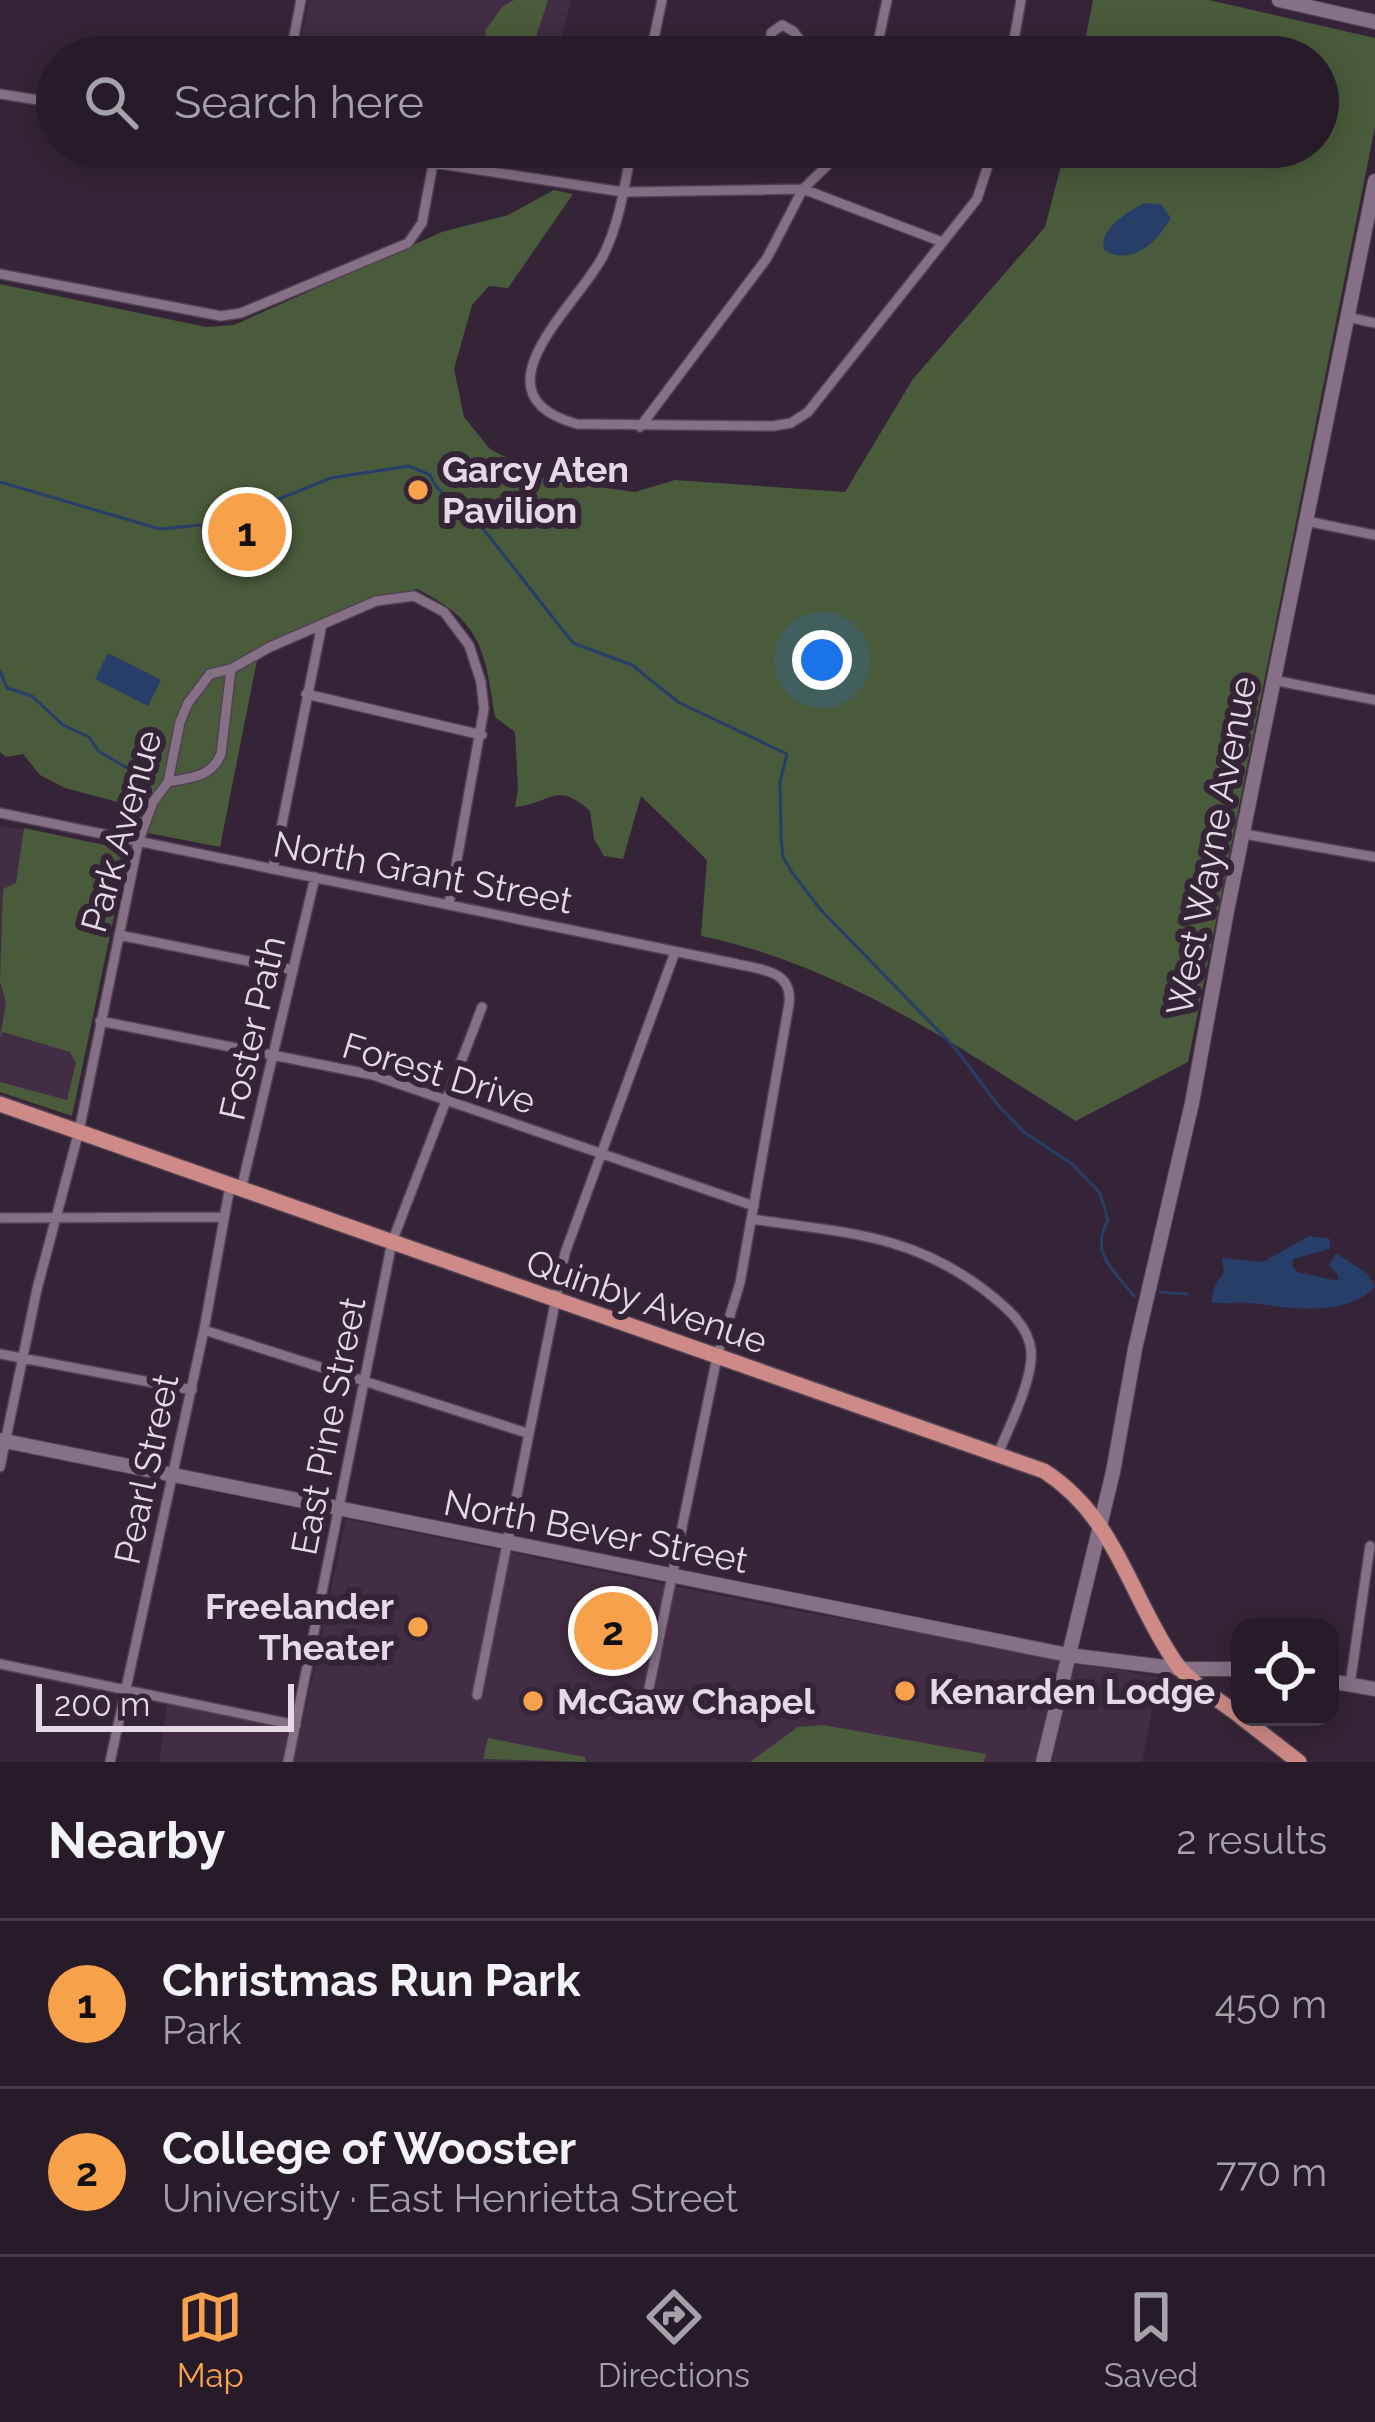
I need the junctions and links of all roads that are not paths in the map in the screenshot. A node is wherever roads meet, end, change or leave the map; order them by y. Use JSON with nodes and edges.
{"nodes":[{"id":1,"x":301,"y":0,"type":"edge"},
{"id":2,"x":662,"y":0,"type":"edge"},
{"id":3,"x":887,"y":0,"type":"edge"},
{"id":4,"x":1021,"y":0,"type":"edge"},
{"id":5,"x":1279,"y":0,"type":"edge"},
{"id":6,"x":1375,"y":22,"type":"edge"},
{"id":7,"x":294,"y":36,"type":"edge"},
{"id":8,"x":654,"y":36,"type":"edge"},
{"id":9,"x":879,"y":36,"type":"edge"},
{"id":10,"x":1015,"y":36,"type":"edge"},
{"id":11,"x":0,"y":94,"type":"edge"},
{"id":12,"x":36,"y":100,"type":"edge"},
{"id":13,"x":432,"y":168,"type":"edge"},
{"id":14,"x":460,"y":168,"type":"edge"},
{"id":15,"x":628,"y":168,"type":"edge"},
{"id":16,"x":824,"y":168,"type":"edge"},
{"id":17,"x":989,"y":168,"type":"edge"},
{"id":18,"x":1375,"y":181,"type":"edge"},
{"id":19,"x":803,"y":189,"type":"junction"},
{"id":20,"x":623,"y":192,"type":"junction"},
{"id":21,"x":942,"y":242,"type":"junction"},
{"id":22,"x":0,"y":274,"type":"edge"},
{"id":23,"x":1347,"y":317,"type":"junction"},
{"id":24,"x":1375,"y":323,"type":"edge"},
{"id":25,"x":640,"y":427,"type":"junction"},
{"id":26,"x":1306,"y":521,"type":"junction"},
{"id":27,"x":1375,"y":535,"type":"edge"},
{"id":28,"x":322,"y":624,"type":"junction"},
{"id":29,"x":296,"y":638,"type":"junction"},
{"id":30,"x":316,"y":654,"type":"junction"},
{"id":31,"x":231,"y":670,"type":"junction"},
{"id":32,"x":1274,"y":680,"type":"junction"},
{"id":33,"x":306,"y":694,"type":"junction"},
{"id":34,"x":1375,"y":700,"type":"edge"},
{"id":35,"x":482,"y":735,"type":"junction"},
{"id":36,"x":168,"y":782,"type":"junction"},
{"id":37,"x":0,"y":813,"type":"edge"},
{"id":38,"x":1244,"y":834,"type":"junction"},
{"id":39,"x":138,"y":843,"type":"junction"},
{"id":40,"x":1375,"y":856,"type":"edge"},
{"id":41,"x":273,"y":869,"type":"junction"},
{"id":42,"x":315,"y":877,"type":"junction"},
{"id":43,"x":449,"y":904,"type":"junction"},
{"id":44,"x":118,"y":935,"type":"junction"},
{"id":45,"x":675,"y":952,"type":"junction"},
{"id":46,"x":293,"y":970,"type":"junction"},
{"id":47,"x":482,"y":1007,"type":"dead end"},
{"id":48,"x":100,"y":1022,"type":"junction"},
{"id":49,"x":274,"y":1055,"type":"junction"},
{"id":50,"x":446,"y":1097,"type":"junction"},
{"id":51,"x":0,"y":1104,"type":"edge"},
{"id":52,"x":79,"y":1131,"type":"junction"},
{"id":53,"x":600,"y":1154,"type":"junction"},
{"id":54,"x":236,"y":1188,"type":"junction"},
{"id":55,"x":754,"y":1206,"type":"junction"},
{"id":56,"x":224,"y":1217,"type":"junction"},
{"id":57,"x":0,"y":1218,"type":"edge"},
{"id":58,"x":55,"y":1218,"type":"junction"},
{"id":59,"x":752,"y":1219,"type":"junction"},
{"id":60,"x":392,"y":1242,"type":"junction"},
{"id":61,"x":554,"y":1301,"type":"junction"},
{"id":62,"x":205,"y":1330,"type":"junction"},
{"id":63,"x":0,"y":1354,"type":"edge"},
{"id":64,"x":717,"y":1357,"type":"junction"},
{"id":65,"x":24,"y":1359,"type":"junction"},
{"id":66,"x":364,"y":1378,"type":"junction"},
{"id":67,"x":192,"y":1390,"type":"junction"},
{"id":68,"x":527,"y":1433,"type":"junction"},
{"id":69,"x":3,"y":1440,"type":"edge"},
{"id":70,"x":997,"y":1456,"type":"junction"},
{"id":71,"x":0,"y":1467,"type":"edge"},
{"id":72,"x":172,"y":1476,"type":"junction"},
{"id":73,"x":340,"y":1509,"type":"junction"},
{"id":74,"x":1098,"y":1520,"type":"junction"},
{"id":75,"x":506,"y":1543,"type":"junction"},
{"id":76,"x":1370,"y":1546,"type":"dead end"},
{"id":77,"x":671,"y":1578,"type":"junction"},
{"id":78,"x":1068,"y":1655,"type":"junction"},
{"id":79,"x":0,"y":1664,"type":"edge"},
{"id":80,"x":1181,"y":1670,"type":"junction"},
{"id":81,"x":1231,"y":1670,"type":"edge"},
{"id":82,"x":1339,"y":1682,"type":"edge"},
{"id":83,"x":1350,"y":1684,"type":"junction"},
{"id":84,"x":650,"y":1688,"type":"dead end"},
{"id":85,"x":1375,"y":1689,"type":"edge"},
{"id":86,"x":126,"y":1690,"type":"junction"},
{"id":87,"x":477,"y":1695,"type":"dead end"},
{"id":88,"x":1231,"y":1708,"type":"edge"},
{"id":89,"x":296,"y":1725,"type":"junction"},
{"id":90,"x":1252,"y":1726,"type":"edge"},
{"id":91,"x":1290,"y":1759,"type":"edge"},
{"id":92,"x":110,"y":1762,"type":"edge"},
{"id":93,"x":288,"y":1762,"type":"edge"},
{"id":94,"x":1043,"y":1762,"type":"edge"}],
"edges":[{"from":1,"to":7,"type":"street"},
{"from":2,"to":8,"type":"street"},
{"from":3,"to":9,"type":"street"},
{"from":4,"to":10,"type":"street"},
{"from":5,"to":6,"type":"street"},
{"from":11,"to":12,"type":"street"},
{"from":13,"to":22,"type":"street"},
{"from":14,"to":20,"type":"street"},
{"from":15,"to":20,"type":"street"},
{"from":16,"to":19,"type":"street"},
{"from":17,"to":21,"type":"street"},
{"from":18,"to":23,"type":"street","name":"West Wayne Avenue"},
{"from":19,"to":20,"type":"street"},
{"from":19,"to":21,"type":"street"},
{"from":19,"to":25,"type":"street"},
{"from":20,"to":25,"type":"street"},
{"from":21,"to":25,"type":"street"},
{"from":23,"to":24,"type":"street"},
{"from":23,"to":26,"type":"street","name":"West Wayne Avenue"},
{"from":26,"to":27,"type":"street"},
{"from":26,"to":32,"type":"street","name":"West Wayne Avenue"},
{"from":28,"to":29,"type":"street","name":"Park Avenue"},
{"from":28,"to":30,"type":"street"},
{"from":28,"to":35,"type":"street","name":"Park Avenue"},
{"from":29,"to":30,"type":"street"},
{"from":29,"to":31,"type":"street","name":"Park Avenue"},
{"from":30,"to":33,"type":"street"},
{"from":31,"to":36,"type":"street","name":"Park Avenue"},
{"from":31,"to":36,"type":"street"},
{"from":32,"to":34,"type":"street"},
{"from":32,"to":38,"type":"street","name":"West Wayne Avenue"},
{"from":33,"to":35,"type":"street"},
{"from":33,"to":41,"type":"street"},
{"from":35,"to":43,"type":"street","name":"Park Avenue"},
{"from":36,"to":39,"type":"street","name":"Park Avenue"},
{"from":37,"to":39,"type":"street","name":"North Grant Street"},
{"from":38,"to":40,"type":"street"},
{"from":38,"to":74,"type":"street","name":"West Wayne Avenue"},
{"from":39,"to":41,"type":"street","name":"North Grant Street"},
{"from":39,"to":44,"type":"street","name":"Park Avenue"},
{"from":41,"to":42,"type":"street","name":"North Grant Street"},
{"from":42,"to":43,"type":"street","name":"North Grant Street"},
{"from":42,"to":46,"type":"street","name":"Foster Path"},
{"from":43,"to":45,"type":"street","name":"North Grant Street"},
{"from":44,"to":46,"type":"street"},
{"from":44,"to":48,"type":"street","name":"Park Avenue"},
{"from":45,"to":53,"type":"street"},
{"from":45,"to":55,"type":"street","name":"North Grant Street"},
{"from":46,"to":49,"type":"street","name":"Foster Path"},
{"from":47,"to":50,"type":"street","name":"East Pine Street"},
{"from":48,"to":49,"type":"street","name":"Forest Drive"},
{"from":48,"to":52,"type":"street","name":"Park Avenue"},
{"from":49,"to":50,"type":"street","name":"Forest Drive"},
{"from":49,"to":54,"type":"street","name":"Foster Path"},
{"from":50,"to":53,"type":"street","name":"Forest Drive"},
{"from":50,"to":60,"type":"street","name":"East Pine Street"},
{"from":51,"to":52,"type":"main road","name":"Quinby Avenue"},
{"from":52,"to":54,"type":"main road","name":"Quinby Avenue"},
{"from":52,"to":58,"type":"street","name":"Park Avenue"},
{"from":53,"to":55,"type":"street","name":"Forest Drive"},
{"from":53,"to":61,"type":"street"},
{"from":54,"to":56,"type":"street","name":"Pearl Street"},
{"from":54,"to":60,"type":"main road","name":"Quinby Avenue"},
{"from":55,"to":59,"type":"street","name":"North Grant Street"},
{"from":56,"to":58,"type":"street"},
{"from":56,"to":62,"type":"street","name":"Pearl Street"},
{"from":57,"to":58,"type":"street"},
{"from":58,"to":65,"type":"street","name":"Park Avenue"},
{"from":59,"to":64,"type":"street","name":"North Grant Street"},
{"from":59,"to":70,"type":"street"},
{"from":60,"to":61,"type":"main road","name":"Quinby Avenue"},
{"from":60,"to":66,"type":"street","name":"East Pine Street"},
{"from":61,"to":64,"type":"main road","name":"Quinby Avenue"},
{"from":61,"to":68,"type":"street"},
{"from":62,"to":66,"type":"street"},
{"from":62,"to":67,"type":"street","name":"Pearl Street"},
{"from":63,"to":65,"type":"street"},
{"from":64,"to":70,"type":"main road","name":"Quinby Avenue"},
{"from":64,"to":77,"type":"street","name":"North Grant Street"},
{"from":65,"to":67,"type":"street"},
{"from":65,"to":69,"type":"street","name":"Park Avenue"},
{"from":66,"to":68,"type":"street"},
{"from":66,"to":73,"type":"street","name":"East Pine Street"},
{"from":67,"to":72,"type":"street","name":"Pearl Street"},
{"from":68,"to":75,"type":"street"},
{"from":69,"to":71,"type":"street","name":"Park Avenue"},
{"from":69,"to":72,"type":"street","name":"North Bever Street"},
{"from":70,"to":74,"type":"main road","name":"Quinby Avenue"},
{"from":72,"to":73,"type":"street","name":"North Bever Street"},
{"from":72,"to":86,"type":"street","name":"Pearl Street"},
{"from":73,"to":75,"type":"street","name":"North Bever Street"},
{"from":73,"to":89,"type":"street","name":"East Pine Street"},
{"from":74,"to":78,"type":"street","name":"West Wayne Avenue"},
{"from":74,"to":80,"type":"main road","name":"Quinby Avenue"},
{"from":75,"to":77,"type":"street","name":"North Bever Street"},
{"from":75,"to":87,"type":"street"},
{"from":76,"to":83,"type":"street"},
{"from":77,"to":78,"type":"street","name":"North Bever Street"},
{"from":77,"to":84,"type":"street","name":"North Grant Street"},
{"from":78,"to":80,"type":"street","name":"North Bever Street"},
{"from":78,"to":94,"type":"street","name":"West Wayne Avenue"},
{"from":79,"to":86,"type":"street"},
{"from":80,"to":81,"type":"street","name":"North Bever Street"},
{"from":80,"to":88,"type":"main road"},
{"from":82,"to":83,"type":"street"},
{"from":83,"to":85,"type":"street"},
{"from":86,"to":89,"type":"street"},
{"from":86,"to":92,"type":"street","name":"Pearl Street"},
{"from":89,"to":93,"type":"street","name":"East Pine Street"},
{"from":90,"to":91,"type":"main road"}]}
